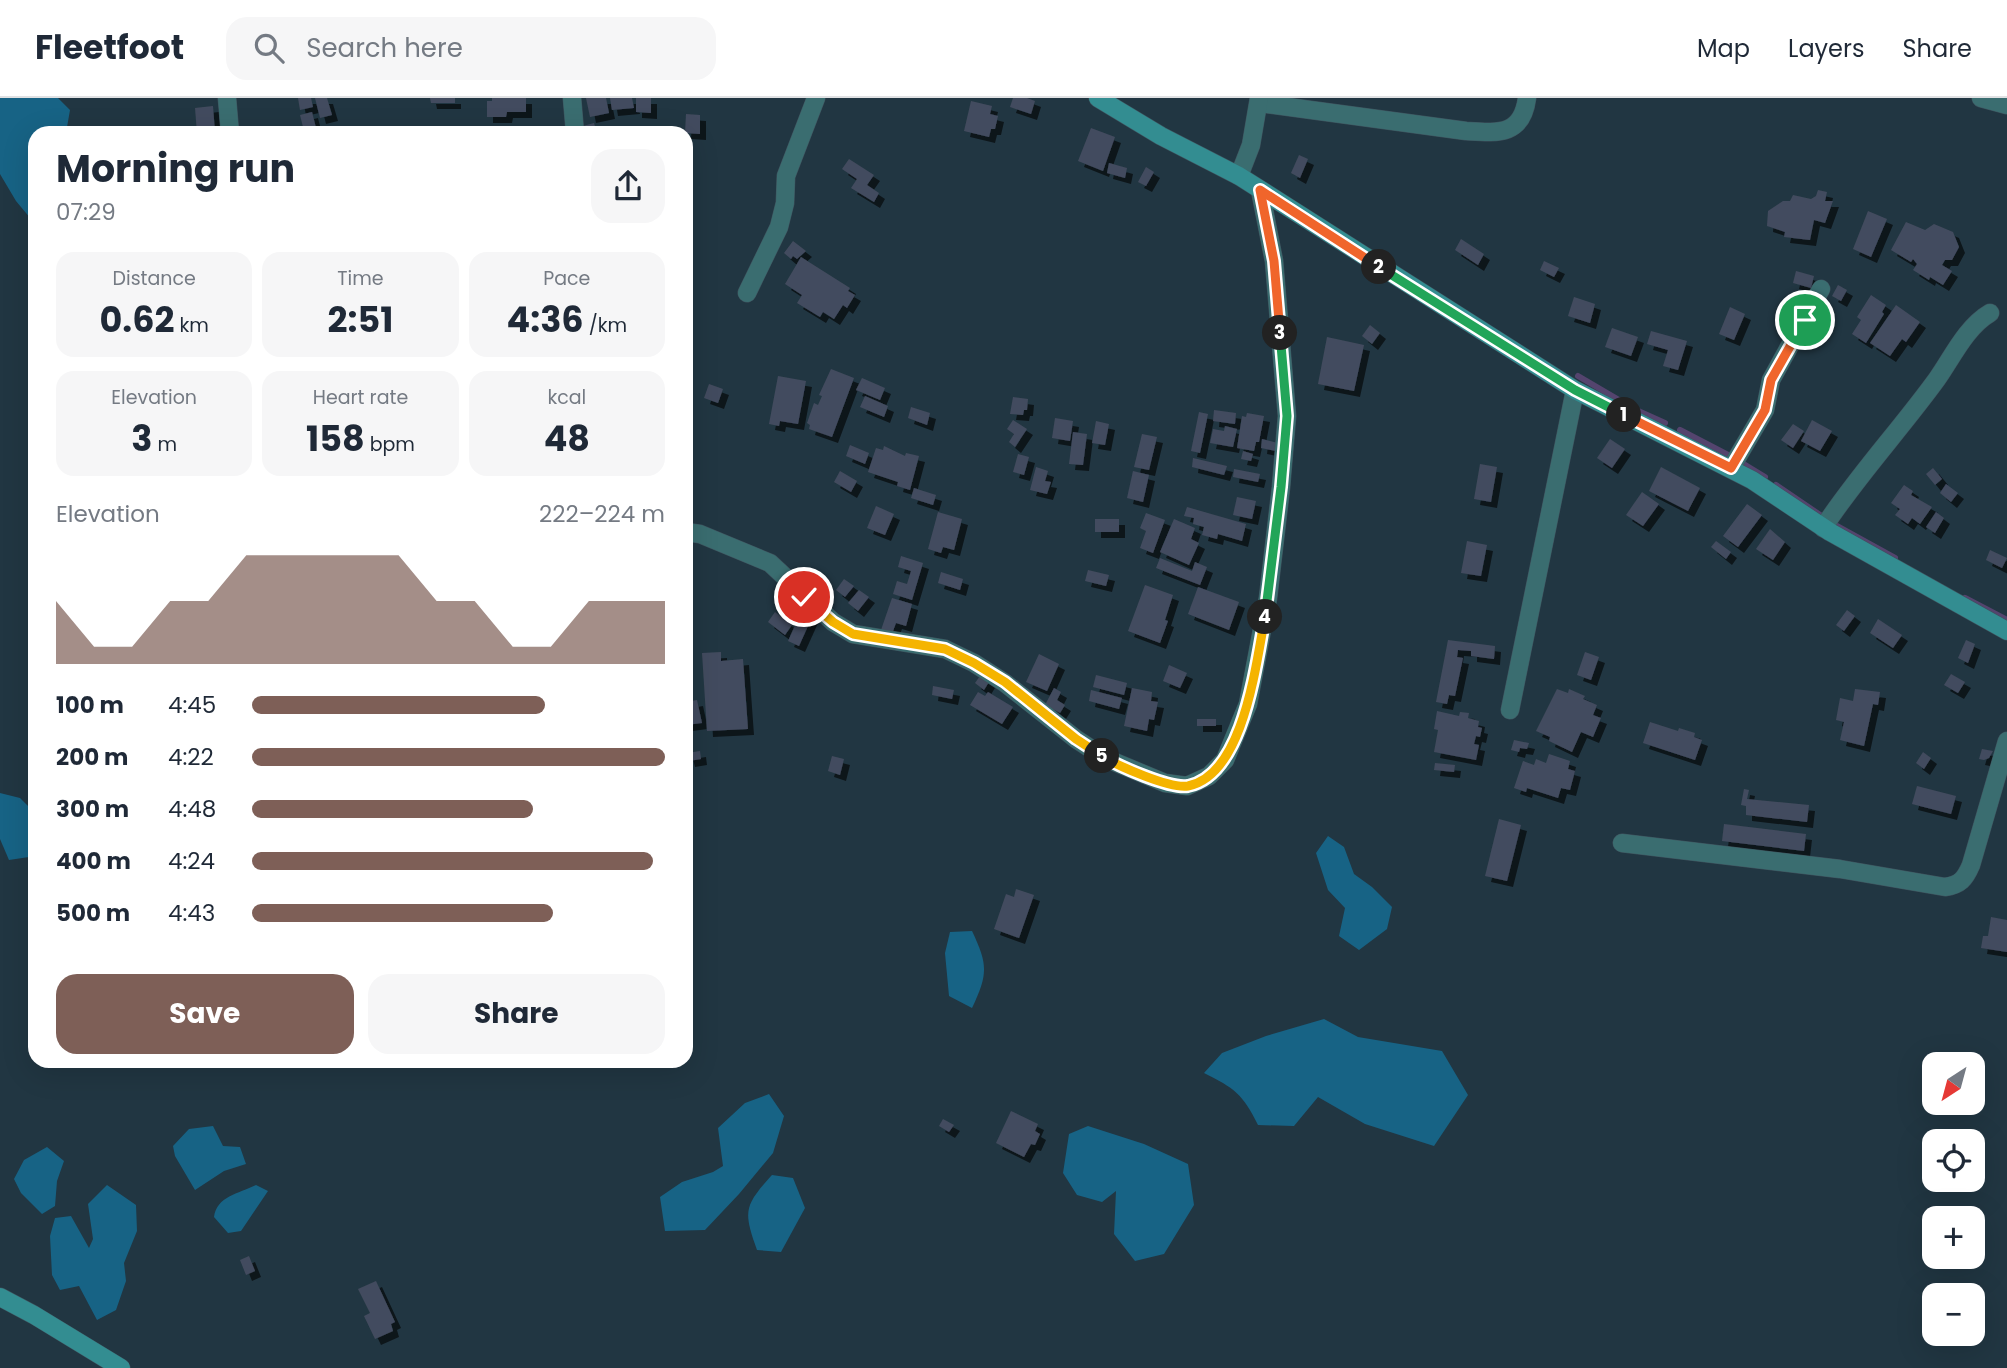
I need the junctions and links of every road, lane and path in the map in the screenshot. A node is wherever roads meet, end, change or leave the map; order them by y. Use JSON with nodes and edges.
{"nodes":[{"id":1,"x":227,"y":98,"type":"edge"},
{"id":2,"x":572,"y":98,"type":"edge"},
{"id":3,"x":816,"y":98,"type":"edge"},
{"id":4,"x":1098,"y":98,"type":"edge"},
{"id":5,"x":1527,"y":98,"type":"edge"},
{"id":6,"x":1981,"y":98,"type":"edge"},
{"id":7,"x":1259,"y":101,"type":"edge"},
{"id":8,"x":2007,"y":105,"type":"edge"},
{"id":9,"x":229,"y":126,"type":"edge"},
{"id":10,"x":574,"y":126,"type":"edge"},
{"id":11,"x":1239,"y":176,"type":"junction"},
{"id":12,"x":1260,"y":190,"type":"junction"},
{"id":13,"x":1821,"y":289,"type":"dead end"},
{"id":14,"x":747,"y":293,"type":"dead end"},
{"id":15,"x":1990,"y":313,"type":"dead end"},
{"id":16,"x":1575,"y":390,"type":"junction"},
{"id":17,"x":1731,"y":468,"type":"junction"},
{"id":18,"x":1823,"y":528,"type":"junction"},
{"id":19,"x":693,"y":533,"type":"edge"},
{"id":20,"x":2007,"y":631,"type":"edge"},
{"id":21,"x":1510,"y":710,"type":"dead end"},
{"id":22,"x":2007,"y":741,"type":"edge"},
{"id":23,"x":1622,"y":843,"type":"dead end"},
{"id":24,"x":0,"y":1297,"type":"edge"},
{"id":25,"x":121,"y":1368,"type":"edge"}],
"edges":[{"from":1,"to":9,"type":"street"},
{"from":2,"to":10,"type":"street"},
{"from":3,"to":14,"type":"street"},
{"from":4,"to":11,"type":"street"},
{"from":5,"to":7,"type":"street"},
{"from":6,"to":8,"type":"street"},
{"from":7,"to":11,"type":"street"},
{"from":11,"to":12,"type":"street"},
{"from":12,"to":16,"type":"street"},
{"from":12,"to":19,"type":"street"},
{"from":13,"to":17,"type":"street"},
{"from":15,"to":18,"type":"street"},
{"from":16,"to":17,"type":"street"},
{"from":16,"to":21,"type":"street"},
{"from":17,"to":18,"type":"street"},
{"from":18,"to":20,"type":"street"},
{"from":22,"to":23,"type":"street"},
{"from":24,"to":25,"type":"street"}]}
